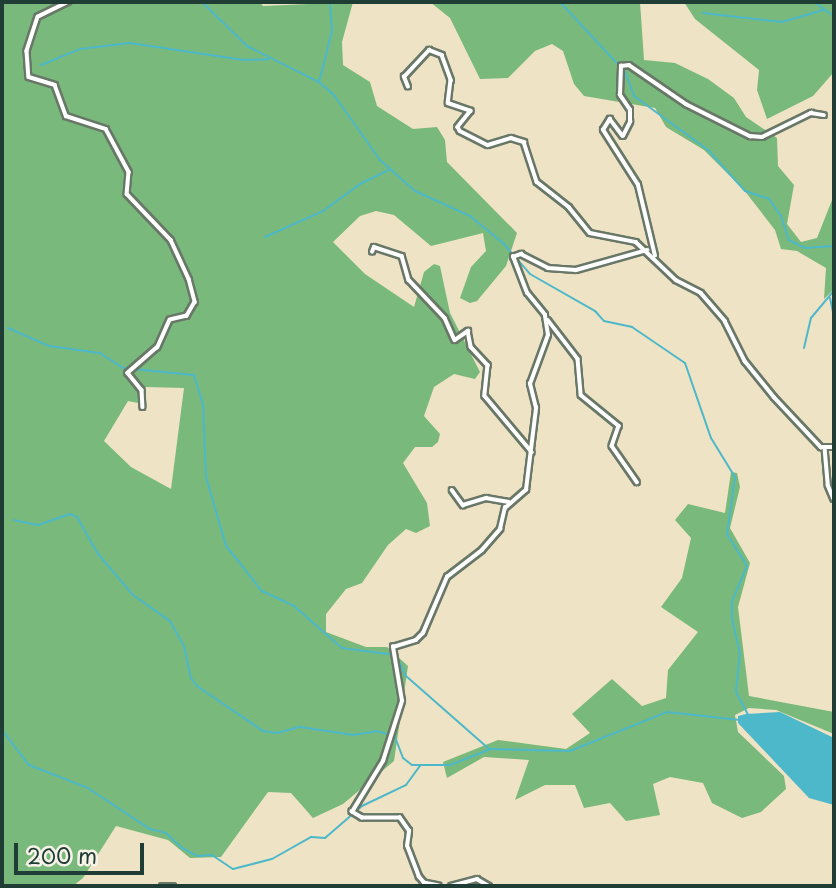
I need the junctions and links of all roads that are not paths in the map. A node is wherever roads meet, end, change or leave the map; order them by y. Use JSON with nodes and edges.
{"nodes":[{"id":1,"x":69,"y":2,"type":"edge"},
{"id":2,"x":408,"y":87,"type":"dead end"},
{"id":3,"x":824,"y":115,"type":"dead end"},
{"id":4,"x":647,"y":250,"type":"junction"},
{"id":5,"x":372,"y":252,"type":"dead end"},
{"id":6,"x":656,"y":258,"type":"junction"},
{"id":7,"x":546,"y":318,"type":"junction"},
{"id":8,"x":143,"y":407,"type":"dead end"},
{"id":9,"x":834,"y":447,"type":"edge"},
{"id":10,"x":825,"y":448,"type":"junction"},
{"id":11,"x":533,"y":453,"type":"junction"},
{"id":12,"x":637,"y":482,"type":"dead end"},
{"id":13,"x":453,"y":491,"type":"dead end"},
{"id":14,"x":834,"y":499,"type":"edge"},
{"id":15,"x":510,"y":503,"type":"junction"},
{"id":16,"x":162,"y":886,"type":"edge"},
{"id":17,"x":173,"y":886,"type":"edge"},
{"id":18,"x":439,"y":886,"type":"edge"},
{"id":19,"x":451,"y":886,"type":"edge"},
{"id":20,"x":489,"y":886,"type":"edge"}],
"edges":[{"from":1,"to":8,"type":"street"},
{"from":2,"to":4,"type":"street"},
{"from":3,"to":6,"type":"street"},
{"from":4,"to":6,"type":"street"},
{"from":4,"to":7,"type":"street"},
{"from":5,"to":11,"type":"street"},
{"from":6,"to":10,"type":"street"},
{"from":7,"to":11,"type":"street"},
{"from":7,"to":12,"type":"street"},
{"from":9,"to":10,"type":"street"},
{"from":10,"to":14,"type":"street"},
{"from":11,"to":15,"type":"street"},
{"from":13,"to":15,"type":"street"},
{"from":15,"to":18,"type":"street"},
{"from":16,"to":17,"type":"street"},
{"from":19,"to":20,"type":"street"}]}
